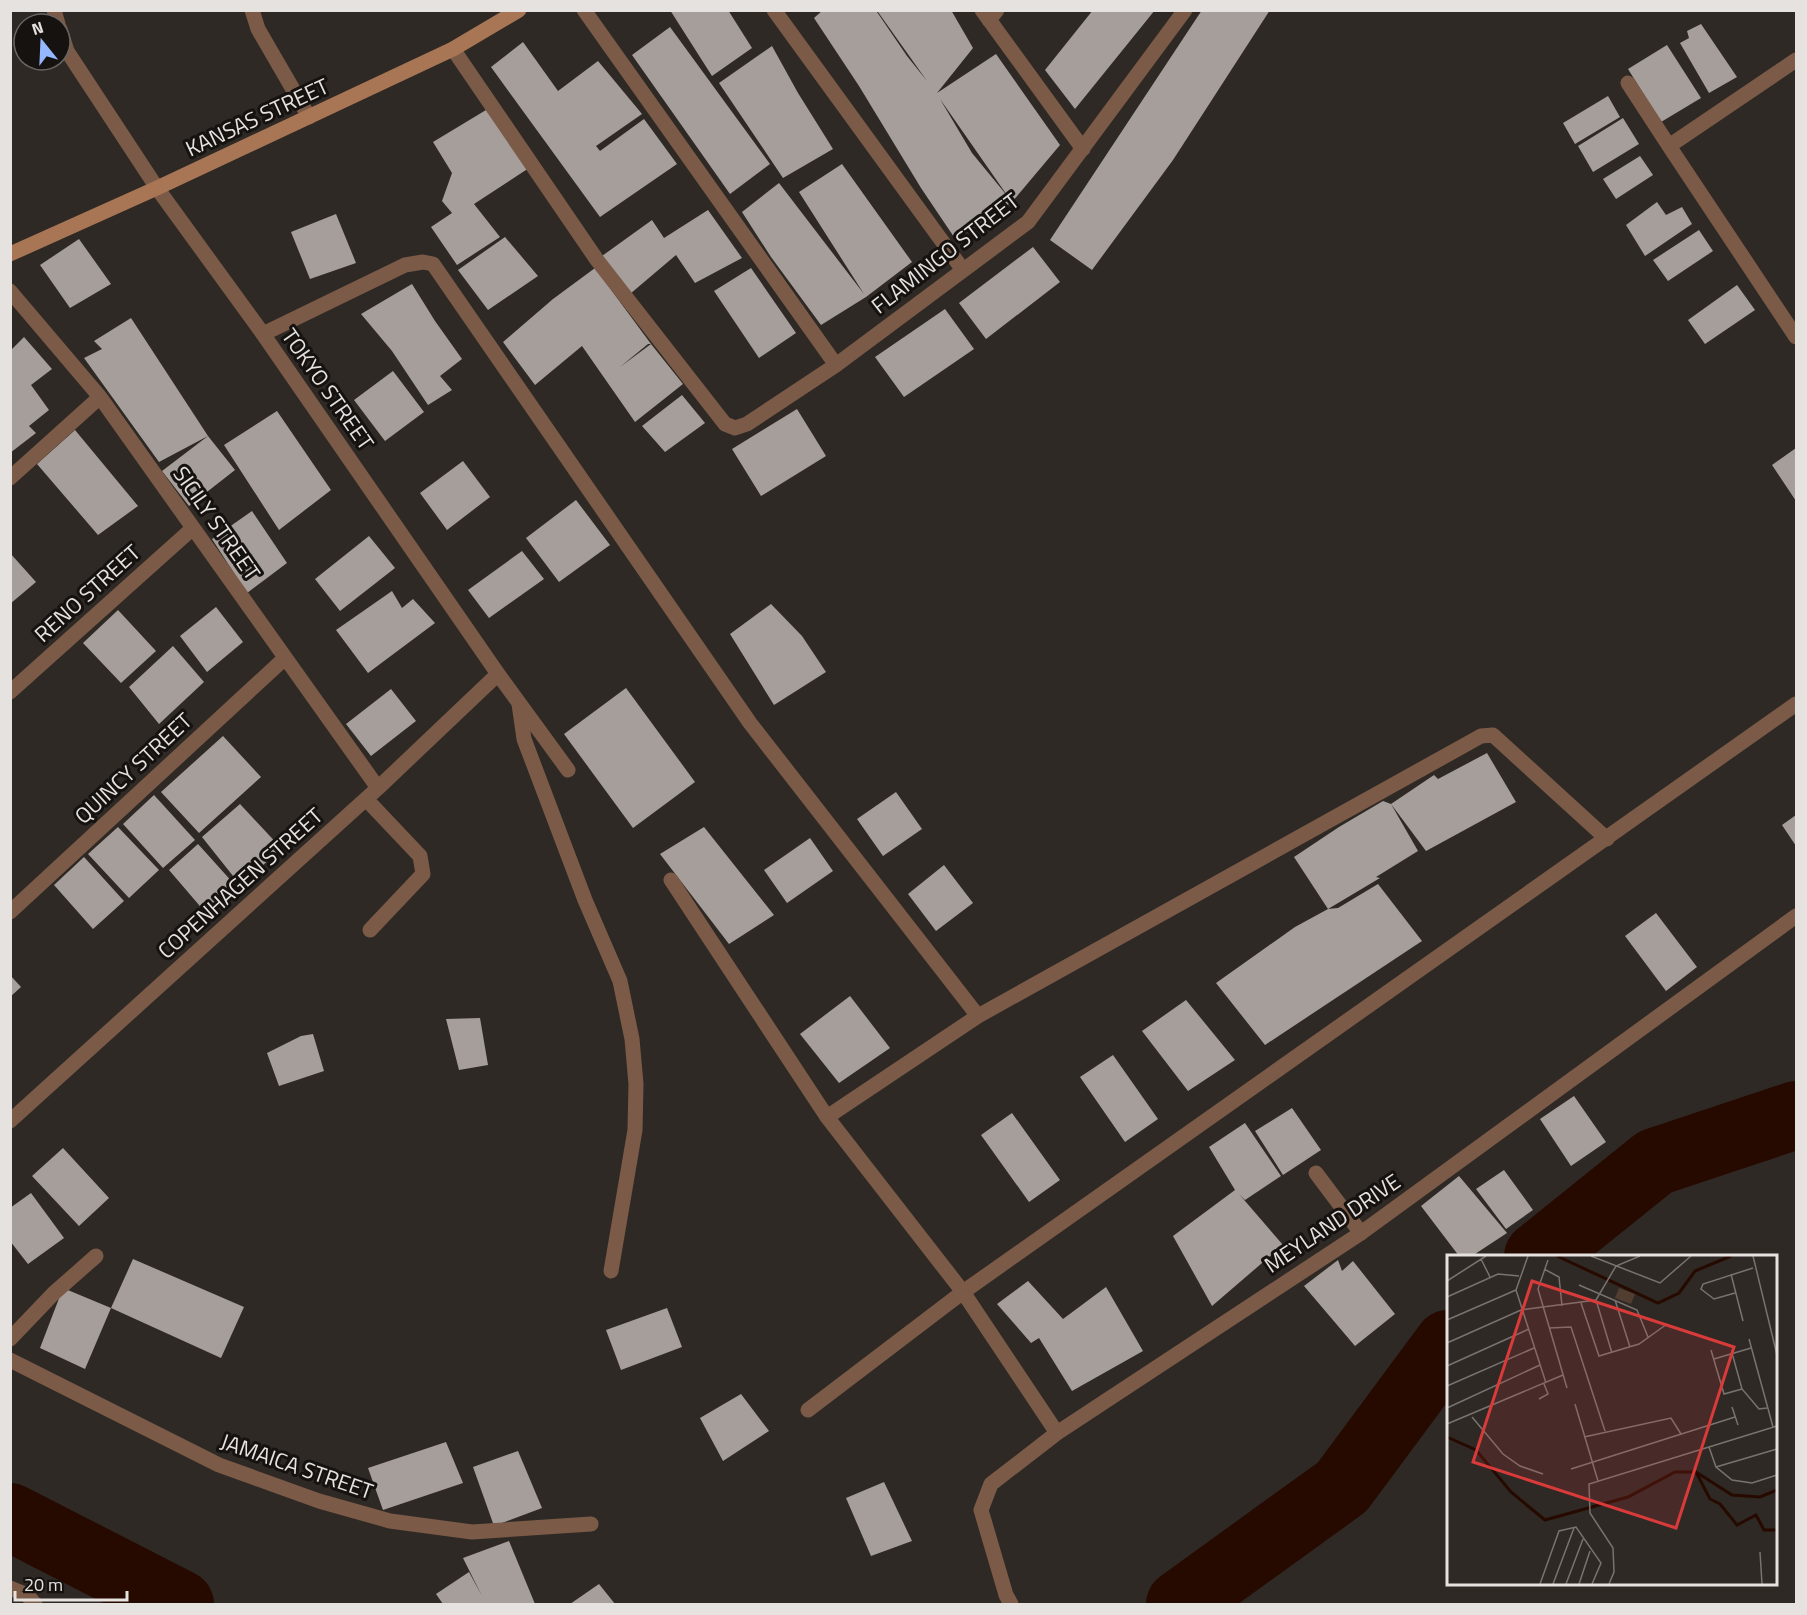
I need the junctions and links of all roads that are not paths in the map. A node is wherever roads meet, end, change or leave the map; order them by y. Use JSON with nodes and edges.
{"nodes":[{"id":1,"x":252,"y":10,"type":"edge"},
{"id":2,"x":519,"y":10,"type":"edge"},
{"id":3,"x":584,"y":10,"type":"edge"},
{"id":4,"x":774,"y":10,"type":"edge"},
{"id":5,"x":1185,"y":10,"type":"edge"},
{"id":6,"x":989,"y":14,"type":"edge"},
{"id":7,"x":453,"y":49,"type":"junction"},
{"id":8,"x":72,"y":59,"type":"edge"},
{"id":9,"x":1797,"y":60,"type":"edge"},
{"id":10,"x":1628,"y":83,"type":"dead end"},
{"id":11,"x":309,"y":117,"type":"junction"},
{"id":12,"x":1669,"y":146,"type":"junction"},
{"id":13,"x":1083,"y":148,"type":"junction"},
{"id":14,"x":157,"y":188,"type":"junction"},
{"id":15,"x":10,"y":254,"type":"edge"},
{"id":16,"x":963,"y":270,"type":"junction"},
{"id":17,"x":10,"y":291,"type":"edge"},
{"id":18,"x":263,"y":334,"type":"junction"},
{"id":19,"x":1797,"y":336,"type":"edge"},
{"id":20,"x":837,"y":365,"type":"junction"},
{"id":21,"x":100,"y":397,"type":"junction"},
{"id":22,"x":10,"y":478,"type":"edge"},
{"id":23,"x":193,"y":528,"type":"junction"},
{"id":24,"x":285,"y":658,"type":"junction"},
{"id":25,"x":498,"y":674,"type":"junction"},
{"id":26,"x":10,"y":692,"type":"edge"},
{"id":27,"x":519,"y":704,"type":"junction"},
{"id":28,"x":1797,"y":704,"type":"edge"},
{"id":29,"x":568,"y":770,"type":"dead end"},
{"id":30,"x":378,"y":788,"type":"junction"},
{"id":31,"x":366,"y":799,"type":"junction"},
{"id":32,"x":1607,"y":839,"type":"junction"},
{"id":33,"x":671,"y":880,"type":"dead end"},
{"id":34,"x":10,"y":912,"type":"edge"},
{"id":35,"x":1797,"y":916,"type":"edge"},
{"id":36,"x":370,"y":930,"type":"dead end"},
{"id":37,"x":978,"y":1016,"type":"junction"},
{"id":38,"x":827,"y":1117,"type":"junction"},
{"id":39,"x":10,"y":1122,"type":"edge"},
{"id":40,"x":1316,"y":1173,"type":"dead end"},
{"id":41,"x":1361,"y":1233,"type":"junction"},
{"id":42,"x":96,"y":1256,"type":"dead end"},
{"id":43,"x":611,"y":1271,"type":"dead end"},
{"id":44,"x":963,"y":1292,"type":"junction"},
{"id":45,"x":10,"y":1339,"type":"edge"},
{"id":46,"x":10,"y":1360,"type":"edge"},
{"id":47,"x":808,"y":1410,"type":"dead end"},
{"id":48,"x":1057,"y":1433,"type":"junction"},
{"id":49,"x":591,"y":1524,"type":"dead end"},
{"id":50,"x":10,"y":1588,"type":"edge"},
{"id":51,"x":35,"y":1605,"type":"edge"},
{"id":52,"x":1011,"y":1605,"type":"edge"}],
"edges":[{"from":1,"to":11,"type":"street"},
{"from":2,"to":7,"type":"street","name":"KANSAS STREET"},
{"from":3,"to":20,"type":"street"},
{"from":4,"to":16,"type":"street"},
{"from":5,"to":13,"type":"street","name":"FLAMINGO STREET"},
{"from":6,"to":13,"type":"street"},
{"from":7,"to":11,"type":"street","name":"KANSAS STREET"},
{"from":7,"to":20,"type":"street","name":"FLAMINGO STREET"},
{"from":8,"to":14,"type":"street","name":"TOKYO STREET"},
{"from":9,"to":12,"type":"street"},
{"from":10,"to":12,"type":"street"},
{"from":11,"to":14,"type":"street","name":"KANSAS STREET"},
{"from":12,"to":19,"type":"street"},
{"from":13,"to":16,"type":"street","name":"FLAMINGO STREET"},
{"from":14,"to":15,"type":"street","name":"KANSAS STREET"},
{"from":14,"to":18,"type":"street","name":"TOKYO STREET"},
{"from":16,"to":20,"type":"street","name":"FLAMINGO STREET"},
{"from":17,"to":21,"type":"street","name":"SICILY STREET"},
{"from":18,"to":25,"type":"street","name":"TOKYO STREET"},
{"from":18,"to":37,"type":"street"},
{"from":21,"to":22,"type":"street"},
{"from":21,"to":23,"type":"street","name":"SICILY STREET"},
{"from":23,"to":24,"type":"street","name":"SICILY STREET"},
{"from":23,"to":26,"type":"street","name":"RENO STREET"},
{"from":24,"to":30,"type":"street","name":"SICILY STREET"},
{"from":24,"to":34,"type":"street","name":"QUINCY STREET"},
{"from":25,"to":27,"type":"street","name":"TOKYO STREET"},
{"from":25,"to":30,"type":"street","name":"COPENHAGEN STREET"},
{"from":27,"to":29,"type":"street","name":"TOKYO STREET"},
{"from":27,"to":43,"type":"street"},
{"from":28,"to":32,"type":"street"},
{"from":30,"to":31,"type":"street","name":"COPENHAGEN STREET"},
{"from":31,"to":36,"type":"street"},
{"from":31,"to":39,"type":"street","name":"COPENHAGEN STREET"},
{"from":32,"to":37,"type":"street"},
{"from":32,"to":44,"type":"street"},
{"from":33,"to":38,"type":"street"},
{"from":35,"to":41,"type":"street","name":"MEYLAND DRIVE"},
{"from":37,"to":38,"type":"street"},
{"from":38,"to":44,"type":"street"},
{"from":40,"to":41,"type":"street"},
{"from":41,"to":48,"type":"street","name":"MEYLAND DRIVE"},
{"from":42,"to":45,"type":"street"},
{"from":44,"to":47,"type":"street"},
{"from":44,"to":48,"type":"street"},
{"from":46,"to":49,"type":"street","name":"JAMAICA STREET"},
{"from":48,"to":52,"type":"street","name":"MEYLAND DRIVE"},
{"from":50,"to":51,"type":"street"}]}
